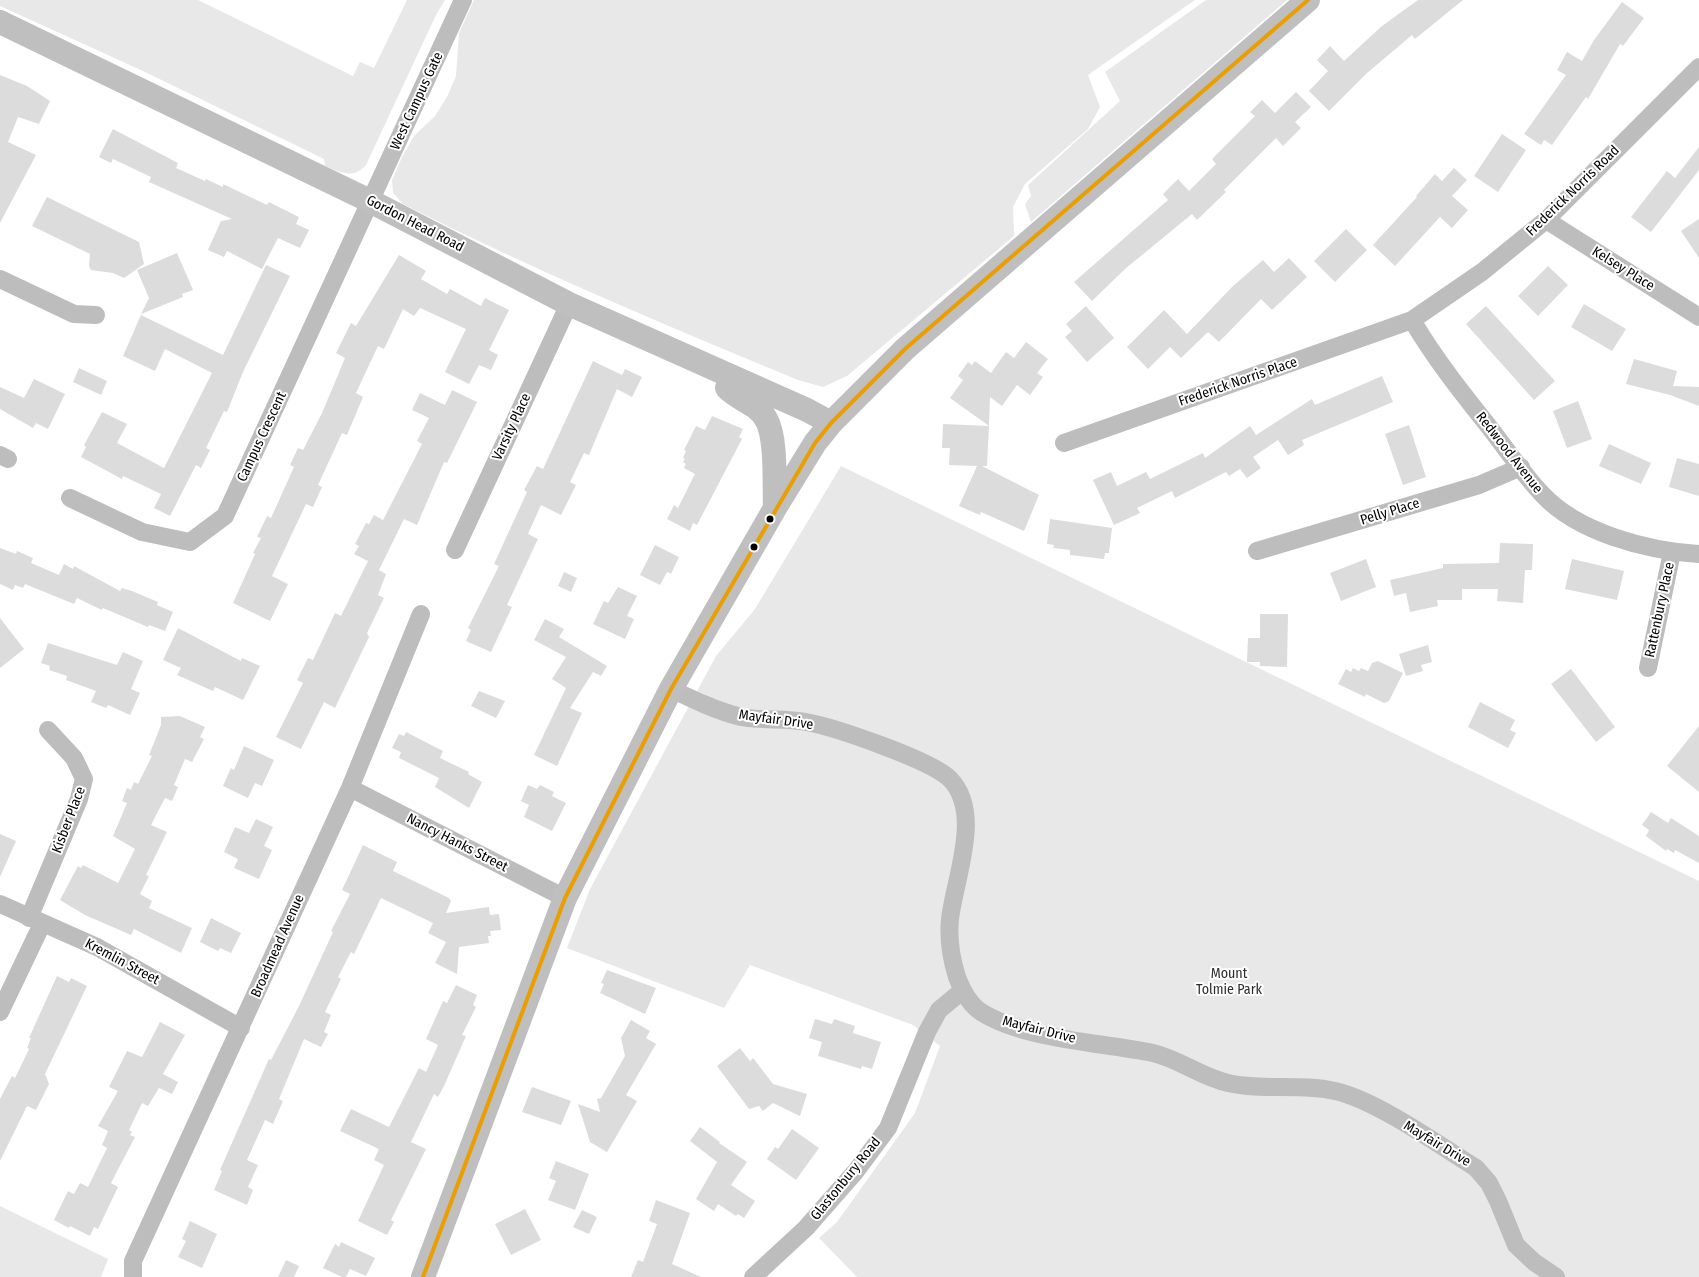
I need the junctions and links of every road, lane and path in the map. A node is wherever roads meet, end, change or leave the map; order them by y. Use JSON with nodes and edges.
{"nodes":[{"id":1,"x":463,"y":0,"type":"edge"},
{"id":2,"x":1308,"y":0,"type":"edge"},
{"id":3,"x":0,"y":22,"type":"edge"},
{"id":4,"x":1699,"y":67,"type":"edge"},
{"id":5,"x":372,"y":202,"type":"junction"},
{"id":6,"x":1546,"y":220,"type":"junction"},
{"id":7,"x":0,"y":279,"type":"edge"},
{"id":8,"x":569,"y":304,"type":"junction"},
{"id":9,"x":96,"y":315,"type":"dead end"},
{"id":10,"x":1699,"y":317,"type":"edge"},
{"id":11,"x":1412,"y":320,"type":"junction"},
{"id":12,"x":711,"y":369,"type":"junction"},
{"id":13,"x":831,"y":423,"type":"junction"},
{"id":14,"x":1064,"y":444,"type":"dead end"},
{"id":15,"x":1521,"y":467,"type":"junction"},
{"id":16,"x":70,"y":498,"type":"dead end"},
{"id":17,"x":775,"y":508,"type":"junction"},
{"id":18,"x":455,"y":550,"type":"dead end"},
{"id":19,"x":1257,"y":551,"type":"dead end"},
{"id":20,"x":1672,"y":552,"type":"junction"},
{"id":21,"x":1699,"y":554,"type":"edge"},
{"id":22,"x":420,"y":614,"type":"dead end"},
{"id":23,"x":1648,"y":668,"type":"dead end"},
{"id":24,"x":671,"y":689,"type":"junction"},
{"id":25,"x":48,"y":730,"type":"dead end"},
{"id":26,"x":350,"y":788,"type":"junction"},
{"id":27,"x":565,"y":898,"type":"junction"},
{"id":28,"x":0,"y":904,"type":"edge"},
{"id":29,"x":36,"y":921,"type":"junction"},
{"id":30,"x":962,"y":991,"type":"junction"},
{"id":31,"x":0,"y":1012,"type":"edge"},
{"id":32,"x":241,"y":1028,"type":"junction"},
{"id":33,"x":133,"y":1277,"type":"edge"},
{"id":34,"x":423,"y":1277,"type":"edge"},
{"id":35,"x":753,"y":1277,"type":"edge"},
{"id":36,"x":1556,"y":1277,"type":"edge"}],
"edges":[{"from":1,"to":5,"type":"street","name":"West Campus Gate"},
{"from":2,"to":13,"type":"main road"},
{"from":3,"to":5,"type":"main road","name":"Gordon Head Road"},
{"from":4,"to":6,"type":"street","name":"Frederick Norris Road"},
{"from":5,"to":8,"type":"main road","name":"Gordon Head Road"},
{"from":5,"to":16,"type":"street","name":"Campus Crescent"},
{"from":6,"to":10,"type":"street","name":"Kelsey Place"},
{"from":6,"to":11,"type":"street","name":"Frederick Norris Road"},
{"from":7,"to":9,"type":"street"},
{"from":8,"to":12,"type":"main road","name":"Gordon Head Road"},
{"from":8,"to":18,"type":"street","name":"Varsity Place"},
{"from":11,"to":14,"type":"street","name":"Frederick Norris Place"},
{"from":11,"to":15,"type":"street","name":"Redwood Avenue"},
{"from":12,"to":13,"type":"main road","name":"Gordon Head Road"},
{"from":12,"to":17,"type":"main road"},
{"from":13,"to":17,"type":"main road"},
{"from":15,"to":19,"type":"street","name":"Pelly Place"},
{"from":15,"to":20,"type":"street","name":"Redwood Avenue"},
{"from":17,"to":24,"type":"main road"},
{"from":20,"to":21,"type":"street","name":"Redwood Avenue"},
{"from":20,"to":23,"type":"street","name":"Rattenbury Place"},
{"from":22,"to":26,"type":"street","name":"Broadmead Avenue"},
{"from":24,"to":27,"type":"main road"},
{"from":24,"to":30,"type":"street","name":"Mayfair Drive"},
{"from":25,"to":29,"type":"street","name":"Kisber Place"},
{"from":26,"to":27,"type":"street","name":"Nancy Hanks Street"},
{"from":26,"to":32,"type":"street","name":"Broadmead Avenue"},
{"from":27,"to":34,"type":"main road"},
{"from":28,"to":29,"type":"street","name":"Kremlin Street"},
{"from":29,"to":31,"type":"street","name":"Kisber Place"},
{"from":29,"to":32,"type":"street","name":"Kremlin Street"},
{"from":30,"to":35,"type":"street","name":"Glastonbury Road"},
{"from":30,"to":36,"type":"street","name":"Mayfair Drive"},
{"from":32,"to":33,"type":"street","name":"Broadmead Avenue"}]}
